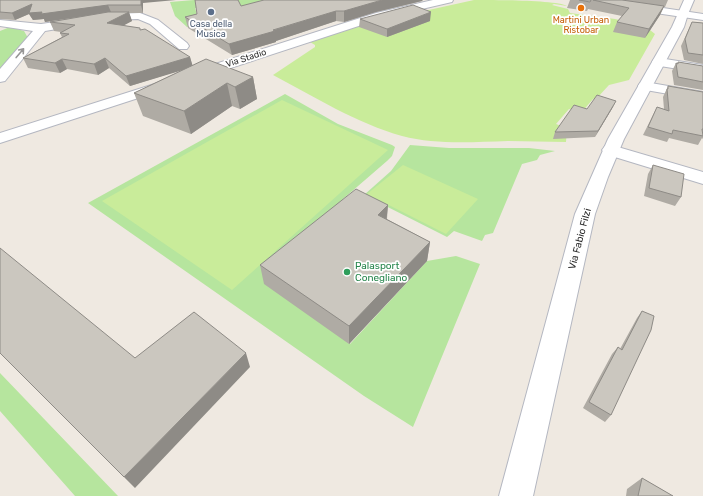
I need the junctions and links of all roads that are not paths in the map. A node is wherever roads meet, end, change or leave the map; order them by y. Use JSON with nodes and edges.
{"nodes":[{"id":1,"x":448,"y":0,"type":"edge"},
{"id":2,"x":588,"y":0,"type":"edge"},
{"id":3,"x":686,"y":7,"type":"edge"},
{"id":4,"x":703,"y":18,"type":"edge"},
{"id":5,"x":0,"y":23,"type":"edge"},
{"id":6,"x":41,"y":28,"type":"junction"},
{"id":7,"x":183,"y":46,"type":"dead end"},
{"id":8,"x":659,"y":62,"type":"junction"},
{"id":9,"x":703,"y":69,"type":"edge"},
{"id":10,"x":0,"y":78,"type":"edge"},
{"id":11,"x":645,"y":86,"type":"junction"},
{"id":12,"x":703,"y":96,"type":"edge"},
{"id":13,"x":0,"y":138,"type":"edge"},
{"id":14,"x":611,"y":150,"type":"junction"},
{"id":15,"x":703,"y":178,"type":"edge"},
{"id":16,"x":516,"y":496,"type":"edge"}],
"edges":[{"from":1,"to":13,"type":"street","name":"Via Stadio"},
{"from":2,"to":3,"type":"street"},
{"from":3,"to":4,"type":"street"},
{"from":3,"to":8,"type":"street","name":"Via Fabio Filzi"},
{"from":5,"to":6,"type":"street"},
{"from":6,"to":7,"type":"street"},
{"from":10,"to":6,"type":"street","one_way":true},
{"from":8,"to":9,"type":"street"},
{"from":8,"to":11,"type":"street","name":"Via Fabio Filzi"},
{"from":11,"to":12,"type":"street"},
{"from":11,"to":14,"type":"street","name":"Via Fabio Filzi"},
{"from":14,"to":15,"type":"street"},
{"from":14,"to":16,"type":"street","name":"Via Fabio Filzi"}]}
